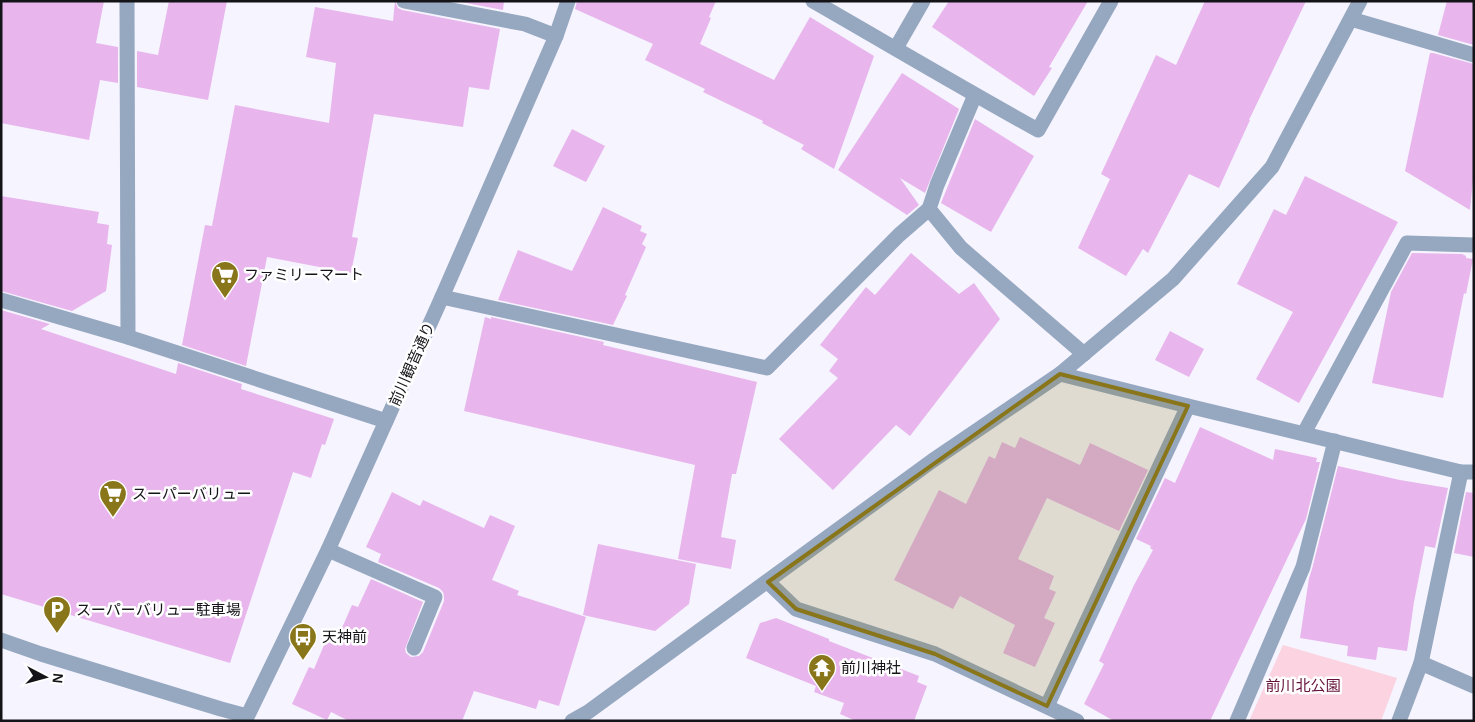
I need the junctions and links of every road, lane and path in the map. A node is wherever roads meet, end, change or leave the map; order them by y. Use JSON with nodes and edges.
{"nodes":[{"id":1,"x":127,"y":1,"type":"edge"},
{"id":2,"x":404,"y":1,"type":"edge"},
{"id":3,"x":568,"y":1,"type":"edge"},
{"id":4,"x":813,"y":1,"type":"edge"},
{"id":5,"x":923,"y":1,"type":"edge"},
{"id":6,"x":1111,"y":1,"type":"edge"},
{"id":7,"x":1360,"y":1,"type":"edge"},
{"id":8,"x":1351,"y":19,"type":"junction"},
{"id":9,"x":556,"y":36,"type":"junction"},
{"id":10,"x":896,"y":48,"type":"junction"},
{"id":11,"x":1474,"y":56,"type":"edge"},
{"id":12,"x":975,"y":95,"type":"junction"},
{"id":13,"x":929,"y":209,"type":"junction"},
{"id":14,"x":1474,"y":245,"type":"edge"},
{"id":15,"x":442,"y":297,"type":"junction"},
{"id":16,"x":1,"y":300,"type":"edge"},
{"id":17,"x":128,"y":336,"type":"junction"},
{"id":18,"x":1084,"y":354,"type":"junction"},
{"id":19,"x":1060,"y":374,"type":"junction"},
{"id":20,"x":1188,"y":406,"type":"junction"},
{"id":21,"x":386,"y":421,"type":"junction"},
{"id":22,"x":1304,"y":434,"type":"junction"},
{"id":23,"x":1335,"y":441,"type":"junction"},
{"id":24,"x":1467,"y":472,"type":"edge"},
{"id":25,"x":328,"y":550,"type":"junction"},
{"id":26,"x":768,"y":582,"type":"junction"},
{"id":27,"x":1,"y":640,"type":"edge"},
{"id":28,"x":414,"y":648,"type":"dead end"},
{"id":29,"x":1422,"y":663,"type":"junction"},
{"id":30,"x":1474,"y":686,"type":"edge"},
{"id":31,"x":1047,"y":706,"type":"junction"},
{"id":32,"x":246,"y":718,"type":"edge"},
{"id":33,"x":572,"y":721,"type":"edge"},
{"id":34,"x":1077,"y":721,"type":"edge"},
{"id":35,"x":1237,"y":721,"type":"edge"},
{"id":36,"x":1399,"y":721,"type":"edge"}],
"edges":[{"from":1,"to":17,"type":"street"},
{"from":2,"to":9,"type":"street"},
{"from":3,"to":9,"type":"street","name":"前川観音通り"},
{"from":4,"to":10,"type":"street"},
{"from":5,"to":10,"type":"street"},
{"from":6,"to":12,"type":"street"},
{"from":7,"to":8,"type":"street"},
{"from":8,"to":11,"type":"street"},
{"from":8,"to":18,"type":"street"},
{"from":9,"to":15,"type":"street","name":"前川観音通り"},
{"from":10,"to":12,"type":"street"},
{"from":12,"to":13,"type":"street"},
{"from":13,"to":15,"type":"street"},
{"from":13,"to":18,"type":"street"},
{"from":14,"to":22,"type":"street"},
{"from":15,"to":21,"type":"street","name":"前川観音通り"},
{"from":16,"to":17,"type":"street"},
{"from":17,"to":21,"type":"street"},
{"from":18,"to":19,"type":"street"},
{"from":19,"to":20,"type":"street"},
{"from":19,"to":26,"type":"street"},
{"from":20,"to":22,"type":"street"},
{"from":20,"to":31,"type":"street"},
{"from":21,"to":25,"type":"street","name":"前川観音通り"},
{"from":22,"to":23,"type":"street"},
{"from":23,"to":24,"type":"street"},
{"from":23,"to":35,"type":"street"},
{"from":24,"to":29,"type":"street"},
{"from":25,"to":28,"type":"street"},
{"from":25,"to":32,"type":"street","name":"前川観音通り"},
{"from":26,"to":31,"type":"street"},
{"from":26,"to":33,"type":"street"},
{"from":27,"to":32,"type":"street"},
{"from":29,"to":30,"type":"street"},
{"from":29,"to":36,"type":"street"},
{"from":31,"to":34,"type":"street"}]}
